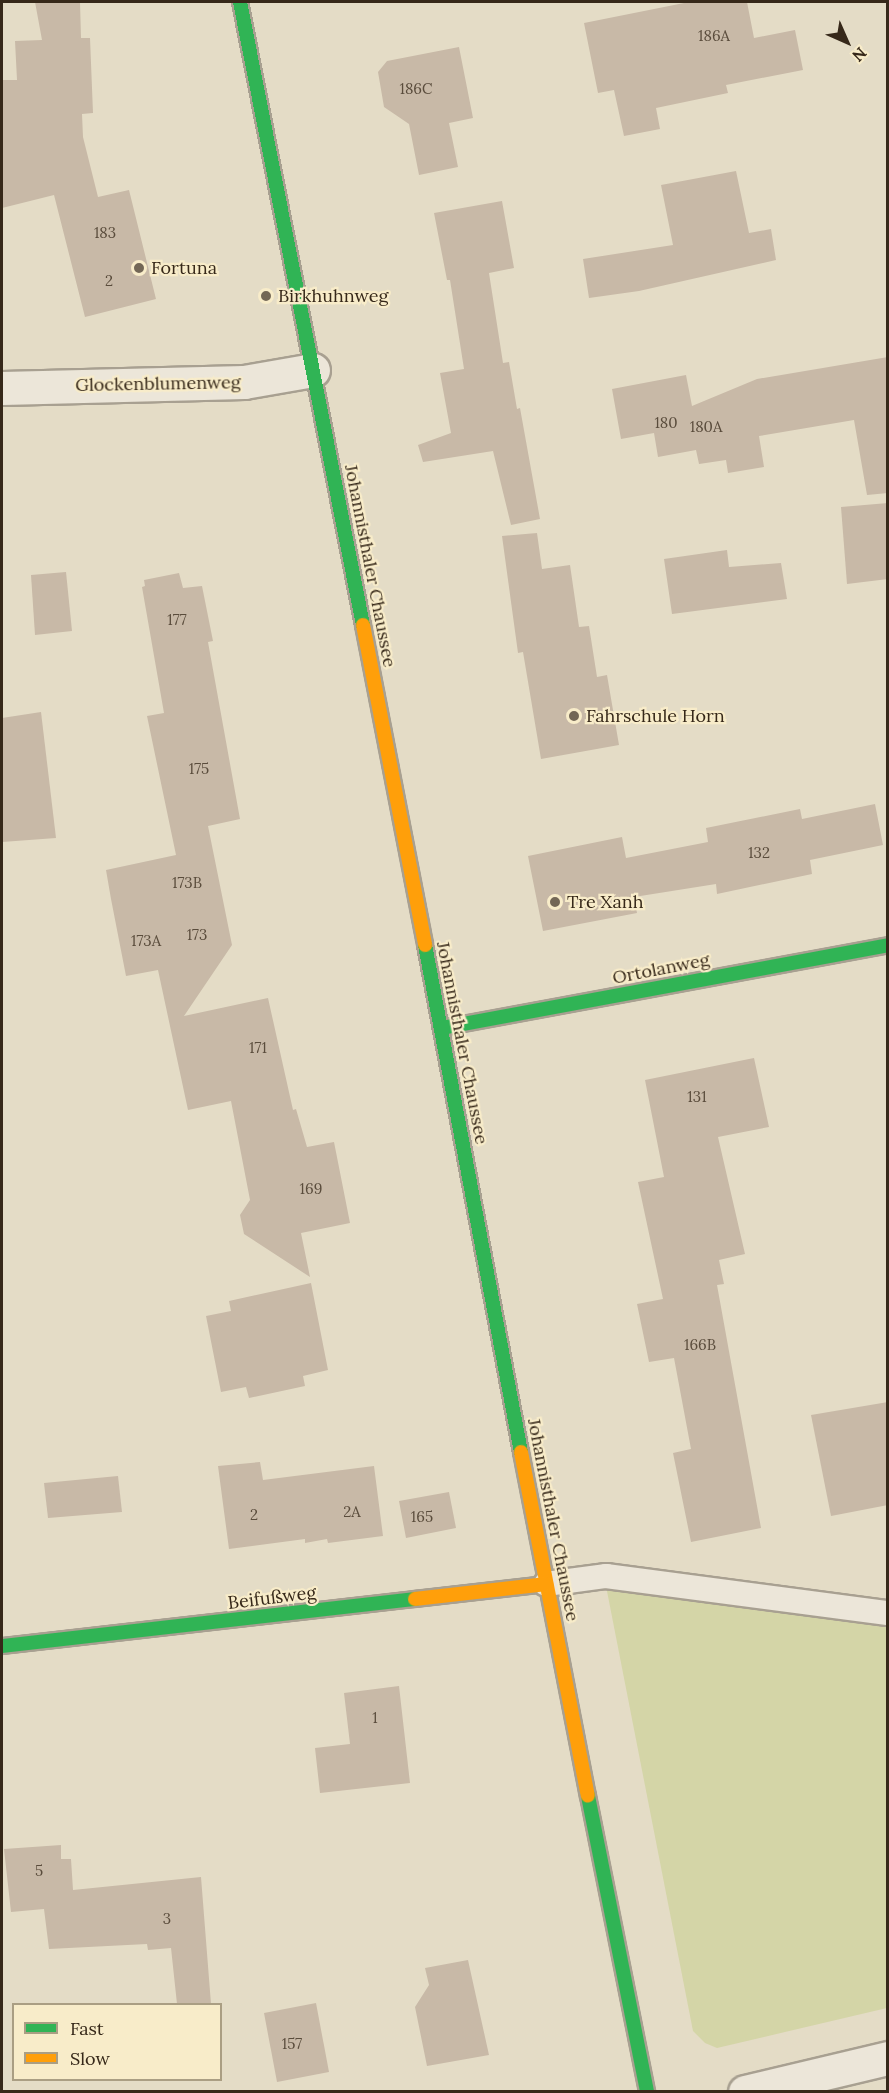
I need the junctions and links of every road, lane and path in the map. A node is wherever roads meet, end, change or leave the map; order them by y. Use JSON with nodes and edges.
{"nodes":[{"id":1,"x":240,"y":2,"type":"edge"},
{"id":2,"x":313,"y":370,"type":"junction"},
{"id":3,"x":2,"y":388,"type":"edge"},
{"id":4,"x":888,"y":945,"type":"edge"},
{"id":5,"x":441,"y":1028,"type":"junction"},
{"id":6,"x":546,"y":1584,"type":"junction"},
{"id":7,"x":888,"y":1613,"type":"edge"},
{"id":8,"x":2,"y":1647,"type":"edge"},
{"id":9,"x":888,"y":2058,"type":"edge"},
{"id":10,"x":647,"y":2091,"type":"edge"},
{"id":11,"x":745,"y":2091,"type":"edge"}],
"edges":[{"from":1,"to":2,"type":"street","name":"Johannisthaler Chaussee"},
{"from":2,"to":3,"type":"street","name":"Glockenblumenweg"},
{"from":2,"to":5,"type":"street","name":"Johannisthaler Chaussee"},
{"from":4,"to":5,"type":"street","name":"Ortolanweg"},
{"from":5,"to":6,"type":"street","name":"Johannisthaler Chaussee"},
{"from":6,"to":7,"type":"lane"},
{"from":6,"to":8,"type":"street","name":"Beifußweg"},
{"from":6,"to":10,"type":"street","name":"Johannisthaler Chaussee"},
{"from":9,"to":11,"type":"street"}]}
